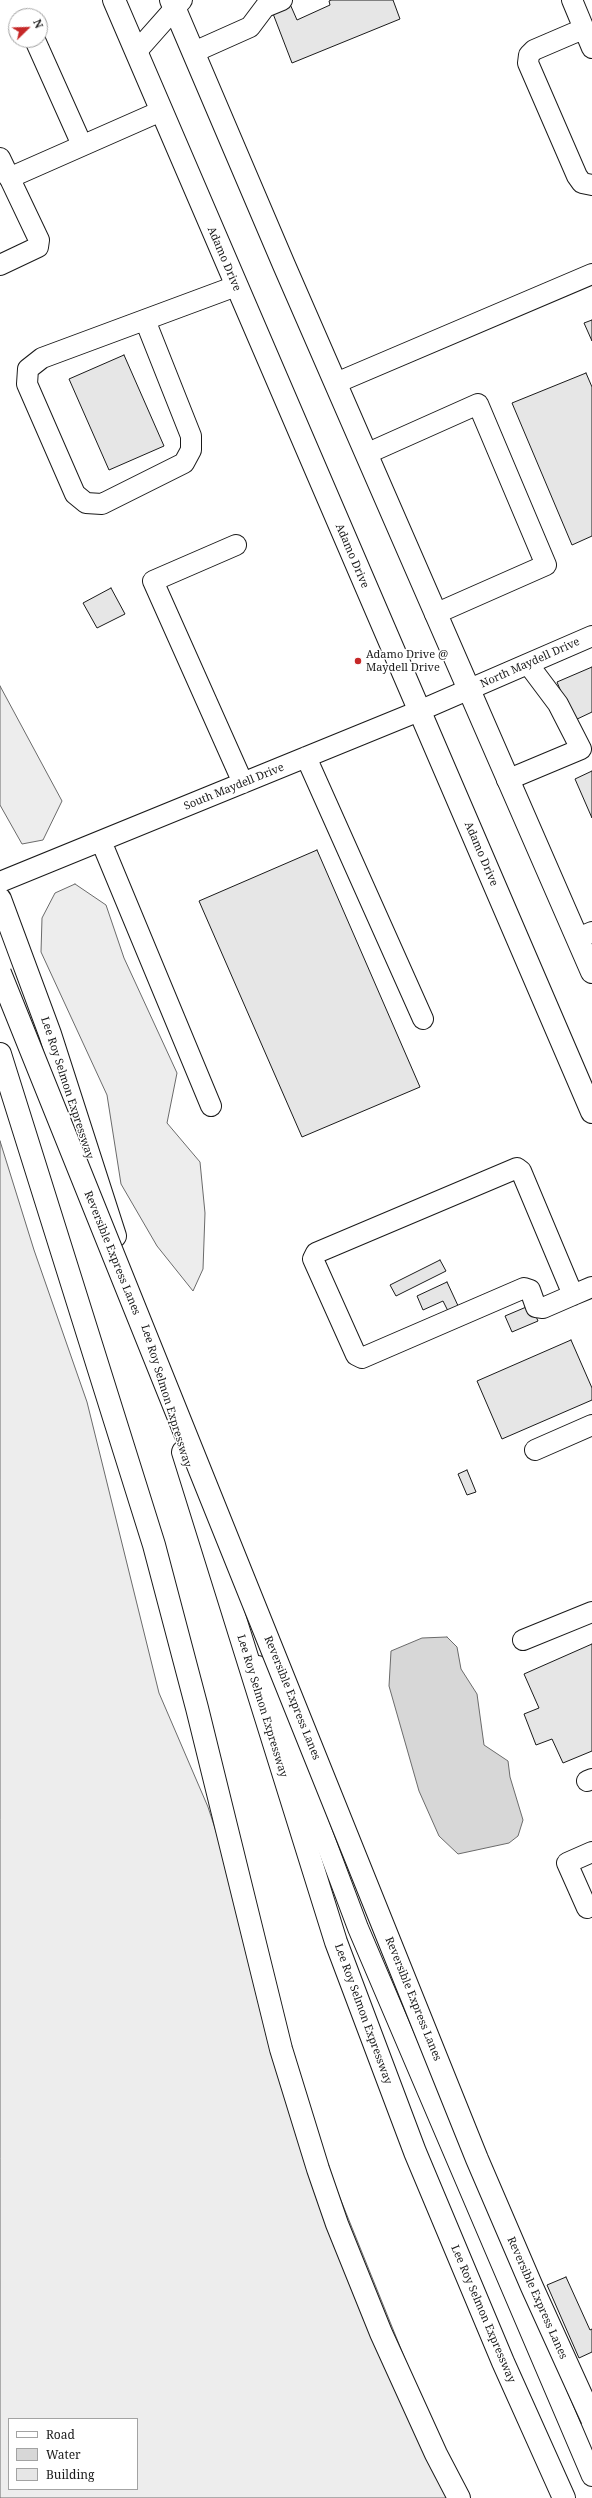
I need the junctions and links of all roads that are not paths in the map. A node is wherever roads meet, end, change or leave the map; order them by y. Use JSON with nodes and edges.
{"nodes":[{"id":1,"x":114,"y":0,"type":"edge"},
{"id":2,"x":282,"y":0,"type":"edge"},
{"id":3,"x":572,"y":0,"type":"edge"},
{"id":4,"x":176,"y":3,"type":"edge"},
{"id":5,"x":583,"y":28,"type":"junction"},
{"id":6,"x":39,"y":48,"type":"edge"},
{"id":7,"x":592,"y":48,"type":"edge"},
{"id":8,"x":136,"y":52,"type":"junction"},
{"id":9,"x":194,"y":52,"type":"junction"},
{"id":10,"x":161,"y":111,"type":"junction"},
{"id":11,"x":82,"y":145,"type":"junction"},
{"id":12,"x":0,"y":158,"type":"edge"},
{"id":13,"x":9,"y":178,"type":"junction"},
{"id":14,"x":592,"y":185,"type":"edge"},
{"id":15,"x":0,"y":265,"type":"edge"},
{"id":16,"x":592,"y":274,"type":"edge"},
{"id":17,"x":236,"y":286,"type":"junction"},
{"id":18,"x":145,"y":320,"type":"junction"},
{"id":19,"x":336,"y":383,"type":"junction"},
{"id":20,"x":366,"y":454,"type":"junction"},
{"id":21,"x":236,"y":545,"type":"dead end"},
{"id":22,"x":435,"y":614,"type":"junction"},
{"id":23,"x":592,"y":636,"type":"edge"},
{"id":24,"x":528,"y":664,"type":"junction"},
{"id":25,"x":468,"y":690,"type":"junction"},
{"id":26,"x":419,"y":711,"type":"junction"},
{"id":27,"x":586,"y":746,"type":"edge"},
{"id":28,"x":306,"y":757,"type":"junction"},
{"id":29,"x":507,"y":780,"type":"junction"},
{"id":30,"x":244,"y":783,"type":"junction"},
{"id":31,"x":101,"y":841,"type":"junction"},
{"id":32,"x":0,"y":882,"type":"edge"},
{"id":33,"x":0,"y":899,"type":"edge"},
{"id":34,"x":585,"y":935,"type":"edge"},
{"id":35,"x":592,"y":972,"type":"edge"},
{"id":36,"x":0,"y":973,"type":"edge"},
{"id":37,"x":423,"y":1019,"type":"dead end"},
{"id":38,"x":0,"y":1054,"type":"edge"},
{"id":39,"x":211,"y":1106,"type":"dead end"},
{"id":40,"x":592,"y":1112,"type":"edge"},
{"id":41,"x":592,"y":1287,"type":"edge"},
{"id":42,"x":573,"y":1295,"type":"junction"},
{"id":43,"x":592,"y":1425,"type":"edge"},
{"id":44,"x":535,"y":1450,"type":"dead end"},
{"id":45,"x":592,"y":1612,"type":"edge"},
{"id":46,"x":239,"y":1630,"type":"junction"},
{"id":47,"x":523,"y":1640,"type":"dead end"},
{"id":48,"x":592,"y":1852,"type":"edge"},
{"id":49,"x":592,"y":1906,"type":"edge"},
{"id":50,"x":592,"y":2419,"type":"edge"},
{"id":51,"x":592,"y":2476,"type":"edge"},
{"id":52,"x":459,"y":2498,"type":"edge"},
{"id":53,"x":564,"y":2498,"type":"edge"}],
"edges":[{"from":1,"to":8,"type":"main road","name":"Adamo Drive"},
{"from":2,"to":9,"type":"street"},
{"from":3,"to":5,"type":"street"},
{"from":4,"to":8,"type":"street"},
{"from":4,"to":9,"type":"main road"},
{"from":5,"to":7,"type":"street"},
{"from":5,"to":14,"type":"street"},
{"from":6,"to":11,"type":"street"},
{"from":8,"to":10,"type":"main road","name":"Adamo Drive"},
{"from":9,"to":19,"type":"main road"},
{"from":10,"to":11,"type":"street"},
{"from":10,"to":17,"type":"main road","name":"Adamo Drive"},
{"from":11,"to":13,"type":"street"},
{"from":12,"to":13,"type":"street"},
{"from":13,"to":15,"type":"street"},
{"from":16,"to":19,"type":"street"},
{"from":17,"to":18,"type":"street"},
{"from":17,"to":26,"type":"main road","name":"Adamo Drive"},
{"from":18,"to":18,"type":"street"},
{"from":19,"to":20,"type":"main road"},
{"from":20,"to":22,"type":"main road"},
{"from":20,"to":22,"type":"street"},
{"from":21,"to":30,"type":"street"},
{"from":22,"to":25,"type":"main road"},
{"from":23,"to":24,"type":"street","name":"North Maydell Drive"},
{"from":24,"to":25,"type":"street","name":"North Maydell Drive"},
{"from":24,"to":27,"type":"street"},
{"from":25,"to":26,"type":"street","name":"South Maydell Drive"},
{"from":25,"to":29,"type":"main road"},
{"from":26,"to":28,"type":"street","name":"South Maydell Drive"},
{"from":26,"to":40,"type":"main road","name":"Adamo Drive"},
{"from":27,"to":29,"type":"street"},
{"from":28,"to":30,"type":"street","name":"South Maydell Drive"},
{"from":28,"to":37,"type":"street"},
{"from":29,"to":34,"type":"main road"},
{"from":30,"to":31,"type":"street","name":"South Maydell Drive"},
{"from":31,"to":32,"type":"street","name":"South Maydell Drive"},
{"from":31,"to":39,"type":"street"},
{"from":33,"to":46,"type":"main road","name":"Lee Roy Selmon Expressway"},
{"from":34,"to":35,"type":"main road"},
{"from":36,"to":50,"type":"main road","name":"Reversible Express Lanes","bridge":true},
{"from":38,"to":52,"type":"main road"},
{"from":41,"to":42,"type":"street"},
{"from":42,"to":42,"type":"street"},
{"from":43,"to":44,"type":"street"},
{"from":45,"to":47,"type":"street"},
{"from":46,"to":51,"type":"street"},
{"from":46,"to":53,"type":"main road","name":"Lee Roy Selmon Expressway"},
{"from":48,"to":49,"type":"street"}]}
